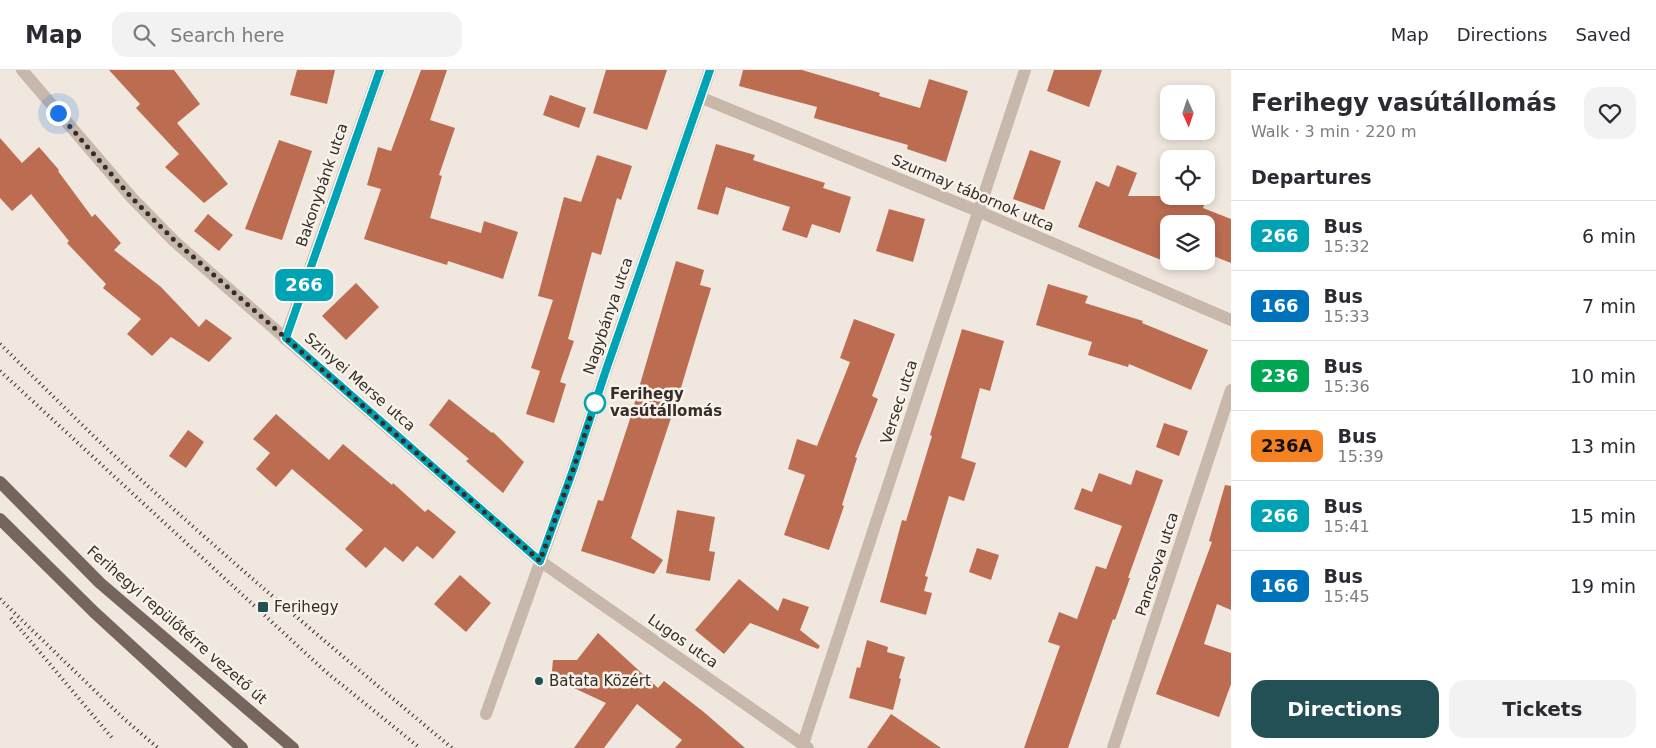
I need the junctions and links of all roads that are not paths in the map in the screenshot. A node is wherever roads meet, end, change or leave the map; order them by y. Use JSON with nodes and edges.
{"nodes":[{"id":1,"x":22,"y":70,"type":"edge"},
{"id":2,"x":380,"y":70,"type":"edge"},
{"id":3,"x":710,"y":70,"type":"edge"},
{"id":4,"x":1025,"y":70,"type":"edge"},
{"id":5,"x":702,"y":98,"type":"junction"},
{"id":6,"x":980,"y":212,"type":"junction"},
{"id":7,"x":1231,"y":320,"type":"edge"},
{"id":8,"x":286,"y":338,"type":"junction"},
{"id":9,"x":1231,"y":390,"type":"edge"},
{"id":10,"x":0,"y":482,"type":"edge"},
{"id":11,"x":0,"y":520,"type":"edge"},
{"id":12,"x":540,"y":561,"type":"junction"},
{"id":13,"x":486,"y":714,"type":"dead end"},
{"id":14,"x":806,"y":746,"type":"edge"},
{"id":15,"x":242,"y":748,"type":"edge"},
{"id":16,"x":293,"y":748,"type":"edge"},
{"id":17,"x":1113,"y":748,"type":"edge"}],
"edges":[{"from":1,"to":8,"type":"street","name":"Szinyei Merse utca"},
{"from":2,"to":8,"type":"street","name":"Bakonybánk utca"},
{"from":3,"to":5,"type":"street","name":"Nagybánya utca"},
{"from":4,"to":6,"type":"street","name":"Versec utca"},
{"from":5,"to":6,"type":"street","name":"Szurmay tábornok utca"},
{"from":5,"to":12,"type":"street","name":"Nagybánya utca"},
{"from":6,"to":7,"type":"street","name":"Szurmay tábornok utca"},
{"from":6,"to":14,"type":"street","name":"Versec utca"},
{"from":8,"to":12,"type":"street","name":"Szinyei Merse utca"},
{"from":9,"to":17,"type":"street","name":"Pancsova utca"},
{"from":10,"to":16,"type":"main road","name":"Ferihegyi repülőtérre vezető út"},
{"from":11,"to":15,"type":"main road"},
{"from":12,"to":13,"type":"street","name":"Nagybánya utca"},
{"from":12,"to":14,"type":"street","name":"Lugos utca"}]}
